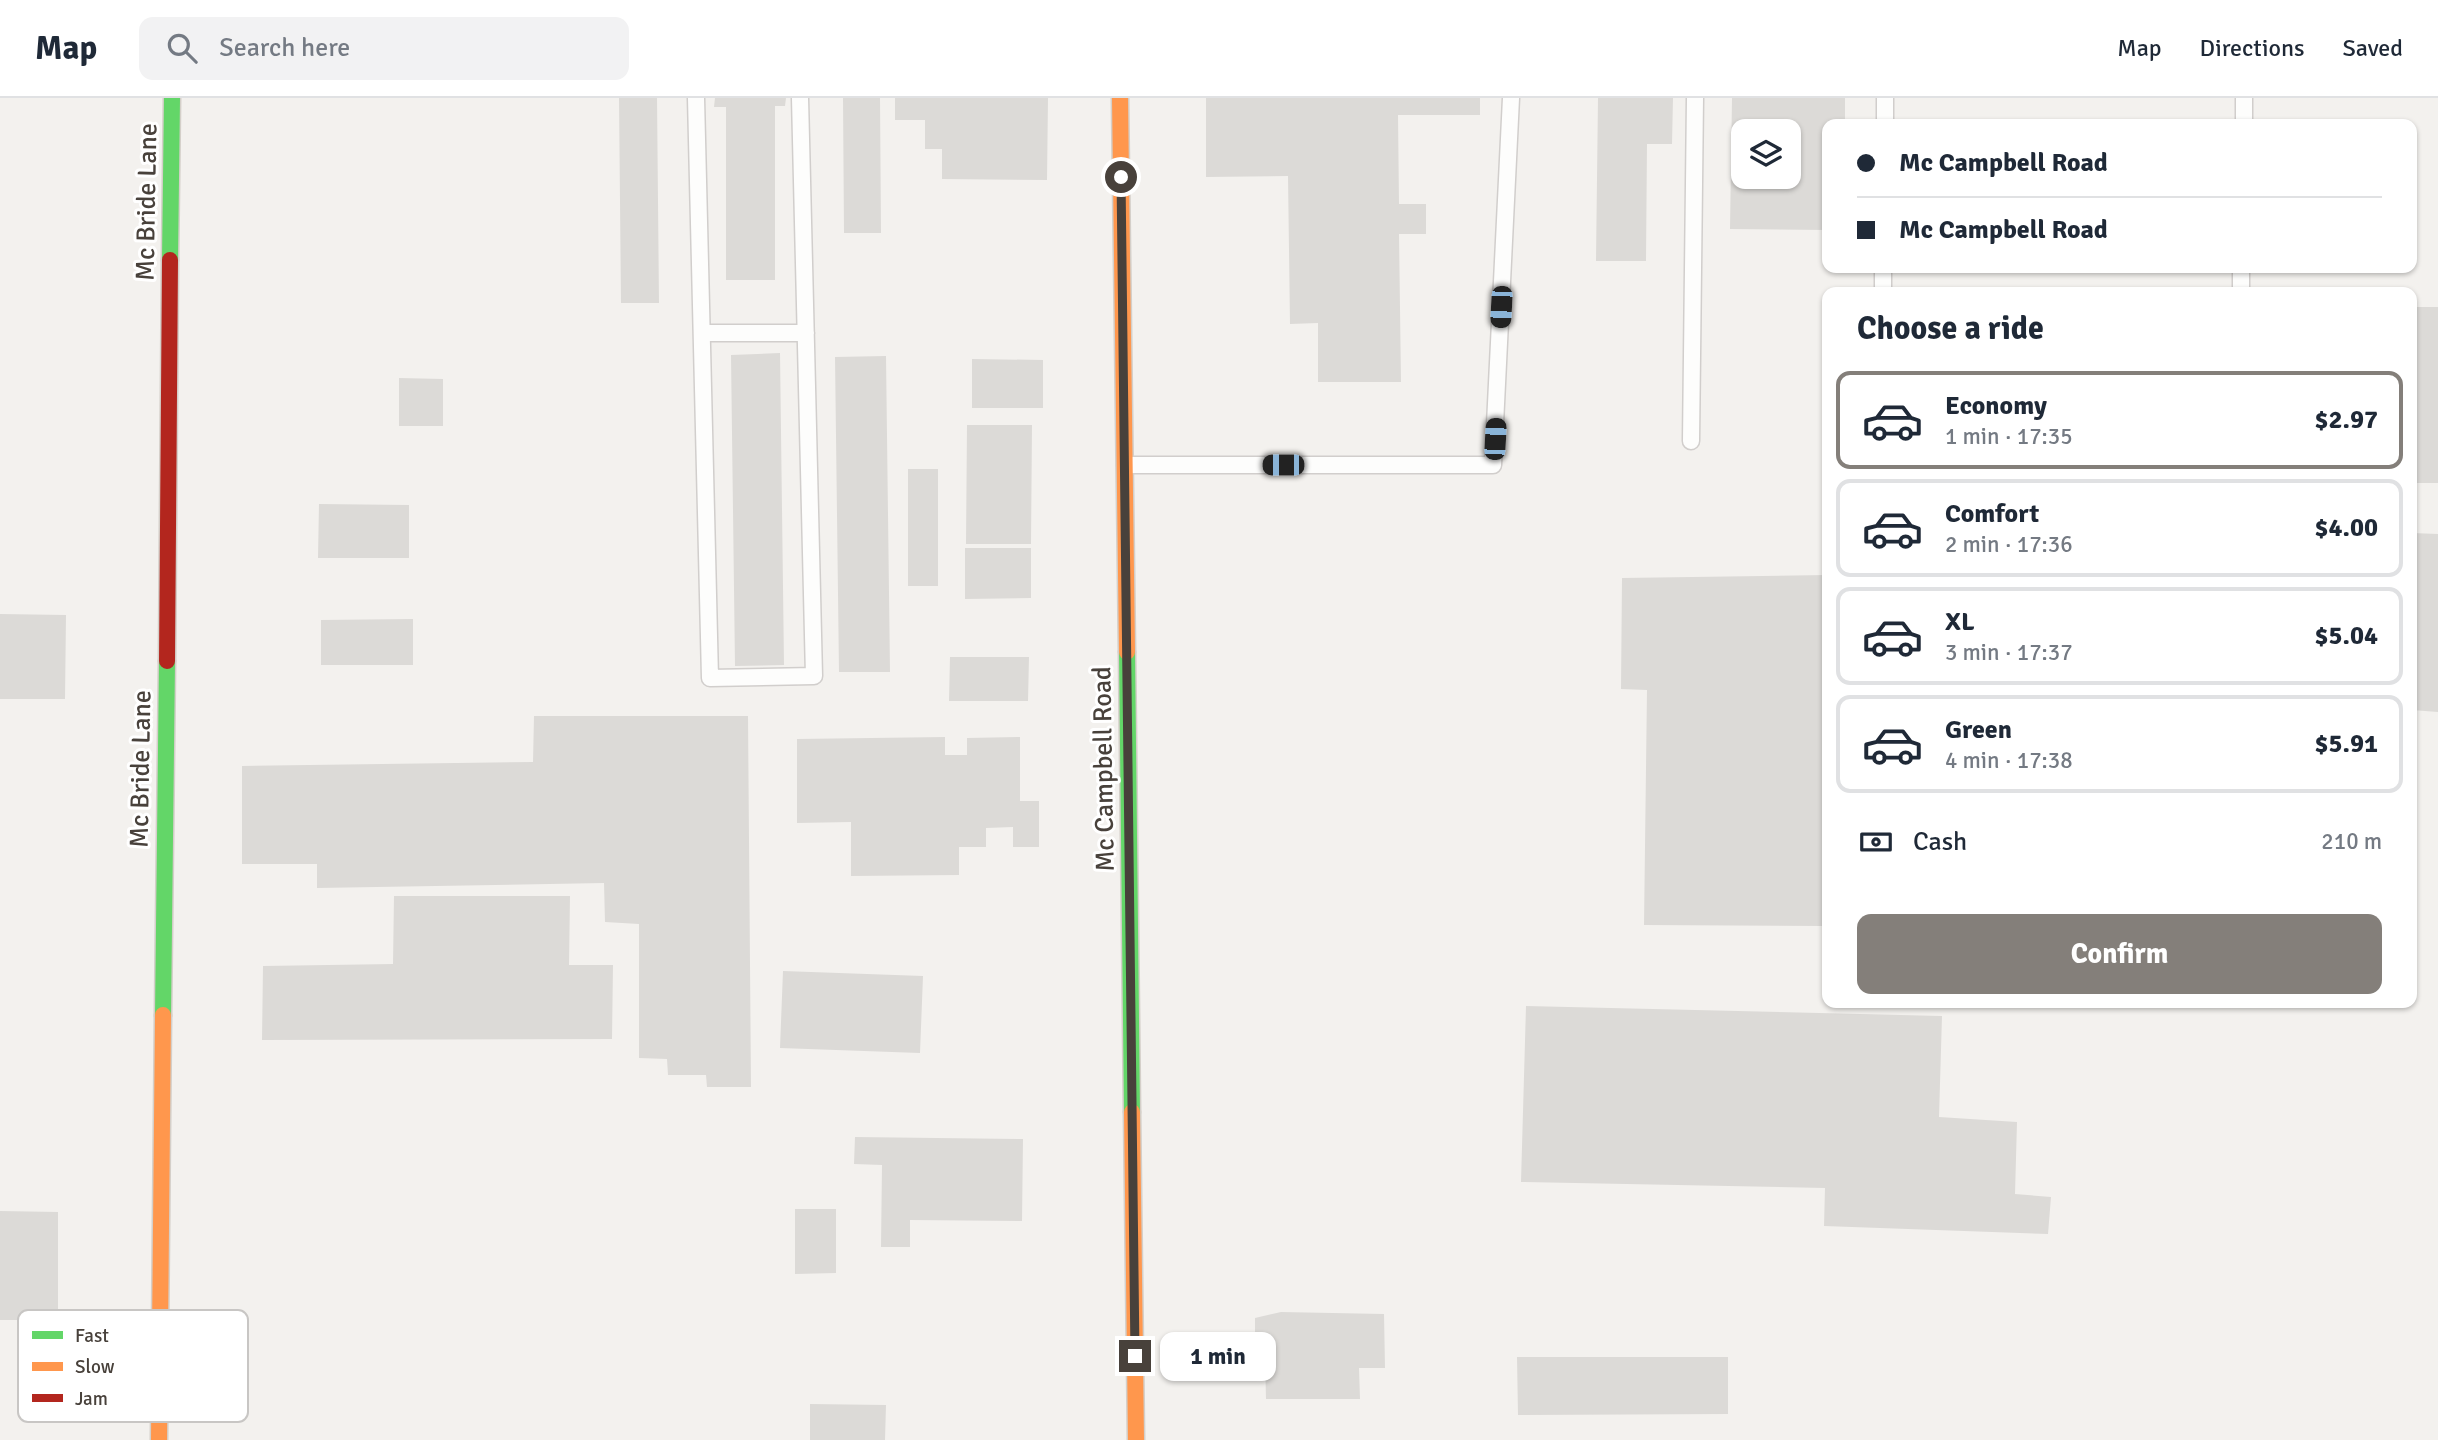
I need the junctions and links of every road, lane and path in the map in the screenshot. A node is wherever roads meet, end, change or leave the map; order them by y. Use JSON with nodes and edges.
{"nodes":[{"id":1,"x":172,"y":98,"type":"edge"},
{"id":2,"x":696,"y":98,"type":"edge"},
{"id":3,"x":800,"y":98,"type":"edge"},
{"id":4,"x":1120,"y":98,"type":"edge"},
{"id":5,"x":1510,"y":98,"type":"edge"},
{"id":6,"x":1695,"y":98,"type":"edge"},
{"id":7,"x":1885,"y":98,"type":"edge"},
{"id":8,"x":2244,"y":98,"type":"edge"},
{"id":9,"x":1885,"y":119,"type":"edge"},
{"id":10,"x":2244,"y":119,"type":"edge"},
{"id":11,"x":806,"y":332,"type":"junction"},
{"id":12,"x":702,"y":333,"type":"junction"},
{"id":13,"x":1691,"y":441,"type":"dead end"},
{"id":14,"x":1125,"y":465,"type":"junction"},
{"id":15,"x":160,"y":1310,"type":"edge"},
{"id":16,"x":159,"y":1422,"type":"edge"},
{"id":17,"x":159,"y":1440,"type":"edge"},
{"id":18,"x":1136,"y":1440,"type":"edge"}],
"edges":[{"from":1,"to":15,"type":"street","name":"Mc Bride Lane"},
{"from":2,"to":12,"type":"lane"},
{"from":3,"to":11,"type":"lane"},
{"from":4,"to":14,"type":"street","name":"Mc Campbell Road"},
{"from":5,"to":14,"type":"lane"},
{"from":6,"to":13,"type":"lane"},
{"from":7,"to":9,"type":"lane"},
{"from":8,"to":10,"type":"lane"},
{"from":11,"to":12,"type":"lane"},
{"from":11,"to":12,"type":"lane"},
{"from":14,"to":18,"type":"street","name":"Mc Campbell Road"},
{"from":16,"to":17,"type":"street","name":"Mc Bride Lane"}]}
